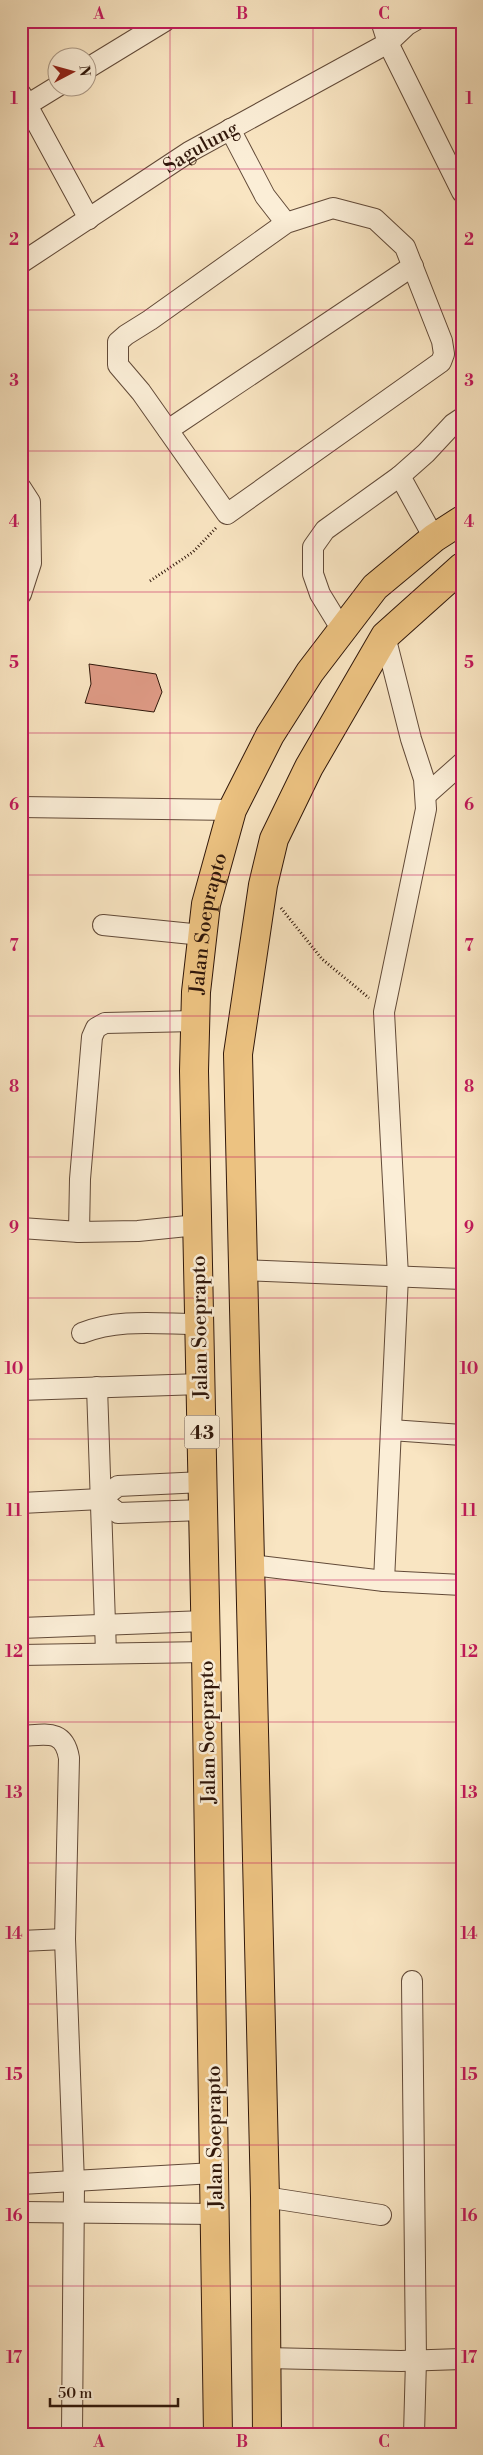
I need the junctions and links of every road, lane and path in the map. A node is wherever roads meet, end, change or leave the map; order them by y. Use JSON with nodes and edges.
{"nodes":[{"id":1,"x":165,"y":21,"type":"edge"},
{"id":2,"x":381,"y":21,"type":"edge"},
{"id":3,"x":414,"y":21,"type":"edge"},
{"id":4,"x":388,"y":43,"type":"junction"},
{"id":5,"x":98,"y":62,"type":"edge"},
{"id":6,"x":48,"y":90,"type":"edge"},
{"id":7,"x":24,"y":100,"type":"edge"},
{"id":8,"x":230,"y":129,"type":"junction"},
{"id":9,"x":462,"y":192,"type":"edge"},
{"id":10,"x":89,"y":219,"type":"junction"},
{"id":11,"x":286,"y":223,"type":"junction"},
{"id":12,"x":21,"y":264,"type":"edge"},
{"id":13,"x":413,"y":266,"type":"junction"},
{"id":14,"x":462,"y":418,"type":"edge"},
{"id":15,"x":168,"y":430,"type":"junction"},
{"id":16,"x":400,"y":476,"type":"junction"},
{"id":17,"x":21,"y":488,"type":"edge"},
{"id":18,"x":227,"y":514,"type":"junction"},
{"id":19,"x":462,"y":520,"type":"edge"},
{"id":20,"x":26,"y":531,"type":"edge"},
{"id":21,"x":434,"y":538,"type":"junction"},
{"id":22,"x":462,"y":567,"type":"edge"},
{"id":23,"x":150,"y":581,"type":"dead end"},
{"id":24,"x":21,"y":594,"type":"edge"},
{"id":25,"x":342,"y":630,"type":"junction"},
{"id":26,"x":385,"y":636,"type":"junction"},
{"id":27,"x":462,"y":763,"type":"edge"},
{"id":28,"x":426,"y":795,"type":"junction"},
{"id":29,"x":21,"y":808,"type":"edge"},
{"id":30,"x":232,"y":810,"type":"junction"},
{"id":31,"x":263,"y":885,"type":"junction"},
{"id":32,"x":103,"y":925,"type":"dead end"},
{"id":33,"x":202,"y":935,"type":"junction"},
{"id":34,"x":384,"y":1012,"type":"junction"},
{"id":35,"x":195,"y":1021,"type":"junction"},
{"id":36,"x":197,"y":1225,"type":"junction"},
{"id":37,"x":21,"y":1228,"type":"edge"},
{"id":38,"x":79,"y":1232,"type":"junction"},
{"id":39,"x":244,"y":1270,"type":"junction"},
{"id":40,"x":398,"y":1276,"type":"junction"},
{"id":41,"x":462,"y":1279,"type":"edge"},
{"id":42,"x":200,"y":1324,"type":"junction"},
{"id":43,"x":82,"y":1333,"type":"dead end"},
{"id":44,"x":201,"y":1384,"type":"junction"},
{"id":45,"x":98,"y":1387,"type":"junction"},
{"id":46,"x":21,"y":1390,"type":"edge"},
{"id":47,"x":391,"y":1430,"type":"junction"},
{"id":48,"x":462,"y":1435,"type":"edge"},
{"id":49,"x":202,"y":1482,"type":"junction"},
{"id":50,"x":101,"y":1500,"type":"junction"},
{"id":51,"x":21,"y":1503,"type":"edge"},
{"id":52,"x":203,"y":1510,"type":"junction"},
{"id":53,"x":252,"y":1564,"type":"junction"},
{"id":54,"x":384,"y":1581,"type":"junction"},
{"id":55,"x":462,"y":1585,"type":"edge"},
{"id":56,"x":205,"y":1621,"type":"junction"},
{"id":57,"x":106,"y":1625,"type":"junction"},
{"id":58,"x":21,"y":1628,"type":"edge"},
{"id":59,"x":206,"y":1652,"type":"junction"},
{"id":60,"x":106,"y":1654,"type":"junction"},
{"id":61,"x":21,"y":1655,"type":"edge"},
{"id":62,"x":21,"y":1736,"type":"edge"},
{"id":63,"x":65,"y":1939,"type":"junction"},
{"id":64,"x":21,"y":1941,"type":"edge"},
{"id":65,"x":412,"y":1981,"type":"dead end"},
{"id":66,"x":214,"y":2173,"type":"junction"},
{"id":67,"x":74,"y":2183,"type":"junction"},
{"id":68,"x":21,"y":2184,"type":"edge"},
{"id":69,"x":265,"y":2196,"type":"junction"},
{"id":70,"x":21,"y":2212,"type":"edge"},
{"id":71,"x":75,"y":2213,"type":"junction"},
{"id":72,"x":215,"y":2214,"type":"junction"},
{"id":73,"x":381,"y":2215,"type":"dead end"},
{"id":74,"x":266,"y":2358,"type":"junction"},
{"id":75,"x":462,"y":2359,"type":"edge"},
{"id":76,"x":416,"y":2360,"type":"junction"},
{"id":77,"x":72,"y":2434,"type":"edge"},
{"id":78,"x":218,"y":2434,"type":"edge"},
{"id":79,"x":267,"y":2434,"type":"edge"},
{"id":80,"x":414,"y":2434,"type":"edge"}],
"edges":[{"from":1,"to":5,"type":"street"},
{"from":2,"to":4,"type":"street"},
{"from":3,"to":4,"type":"street","name":"Sagulung"},
{"from":4,"to":8,"type":"street","name":"Sagulung"},
{"from":4,"to":9,"type":"street"},
{"from":6,"to":7,"type":"street"},
{"from":7,"to":10,"type":"street"},
{"from":8,"to":10,"type":"street","name":"Sagulung"},
{"from":8,"to":11,"type":"street"},
{"from":10,"to":12,"type":"street","name":"Sagulung"},
{"from":11,"to":13,"type":"street"},
{"from":11,"to":15,"type":"street"},
{"from":13,"to":15,"type":"street"},
{"from":13,"to":18,"type":"street"},
{"from":14,"to":16,"type":"street"},
{"from":15,"to":18,"type":"street"},
{"from":16,"to":21,"type":"street"},
{"from":16,"to":25,"type":"street"},
{"from":17,"to":20,"type":"street"},
{"from":18,"to":23,"type":"path"},
{"from":19,"to":21,"type":"highway","name":"Jalan Soeprapto","number":"43"},
{"from":20,"to":24,"type":"street"},
{"from":21,"to":25,"type":"highway","name":"Jalan Soeprapto","number":"43"},
{"from":22,"to":26,"type":"highway","number":"43"},
{"from":25,"to":30,"type":"highway","name":"Jalan Soeprapto","number":"43"},
{"from":26,"to":28,"type":"street"},
{"from":26,"to":31,"type":"highway","number":"43"},
{"from":27,"to":28,"type":"street"},
{"from":28,"to":34,"type":"street"},
{"from":29,"to":30,"type":"street"},
{"from":30,"to":33,"type":"highway","name":"Jalan Soeprapto","number":"43"},
{"from":31,"to":34,"type":"path"},
{"from":31,"to":39,"type":"highway","number":"43"},
{"from":32,"to":33,"type":"street"},
{"from":33,"to":35,"type":"highway","name":"Jalan Soeprapto","number":"43"},
{"from":34,"to":40,"type":"street"},
{"from":35,"to":36,"type":"highway","name":"Jalan Soeprapto","number":"43"},
{"from":35,"to":38,"type":"street"},
{"from":36,"to":38,"type":"street"},
{"from":36,"to":42,"type":"highway","name":"Jalan Soeprapto","number":"43"},
{"from":37,"to":38,"type":"street"},
{"from":39,"to":40,"type":"street"},
{"from":39,"to":53,"type":"highway","number":"43"},
{"from":40,"to":41,"type":"street"},
{"from":40,"to":47,"type":"street"},
{"from":42,"to":43,"type":"street"},
{"from":42,"to":44,"type":"highway","name":"Jalan Soeprapto","number":"43"},
{"from":44,"to":45,"type":"street"},
{"from":44,"to":49,"type":"highway","name":"Jalan Soeprapto","number":"43"},
{"from":45,"to":46,"type":"street"},
{"from":45,"to":50,"type":"street"},
{"from":47,"to":48,"type":"street"},
{"from":47,"to":54,"type":"street"},
{"from":49,"to":50,"type":"street"},
{"from":49,"to":52,"type":"highway","name":"Jalan Soeprapto","number":"43"},
{"from":50,"to":51,"type":"street"},
{"from":50,"to":52,"type":"street"},
{"from":50,"to":57,"type":"street"},
{"from":52,"to":56,"type":"highway","name":"Jalan Soeprapto","number":"43"},
{"from":53,"to":54,"type":"street"},
{"from":53,"to":69,"type":"highway","number":"43"},
{"from":54,"to":55,"type":"street"},
{"from":56,"to":57,"type":"street"},
{"from":56,"to":59,"type":"highway","name":"Jalan Soeprapto","number":"43"},
{"from":57,"to":58,"type":"street"},
{"from":57,"to":60,"type":"street"},
{"from":59,"to":60,"type":"street"},
{"from":59,"to":66,"type":"highway","name":"Jalan Soeprapto","number":"43"},
{"from":60,"to":61,"type":"street"},
{"from":62,"to":63,"type":"street"},
{"from":63,"to":64,"type":"street"},
{"from":63,"to":67,"type":"street"},
{"from":65,"to":76,"type":"street"},
{"from":66,"to":67,"type":"street"},
{"from":66,"to":72,"type":"highway","name":"Jalan Soeprapto","number":"43"},
{"from":67,"to":68,"type":"street"},
{"from":67,"to":71,"type":"street"},
{"from":69,"to":73,"type":"street"},
{"from":69,"to":74,"type":"highway","number":"43"},
{"from":70,"to":71,"type":"street"},
{"from":71,"to":72,"type":"street"},
{"from":71,"to":77,"type":"street"},
{"from":72,"to":78,"type":"highway","name":"Jalan Soeprapto","number":"43"},
{"from":74,"to":76,"type":"street"},
{"from":74,"to":79,"type":"highway","number":"43"},
{"from":75,"to":76,"type":"street"},
{"from":76,"to":80,"type":"street"}]}
